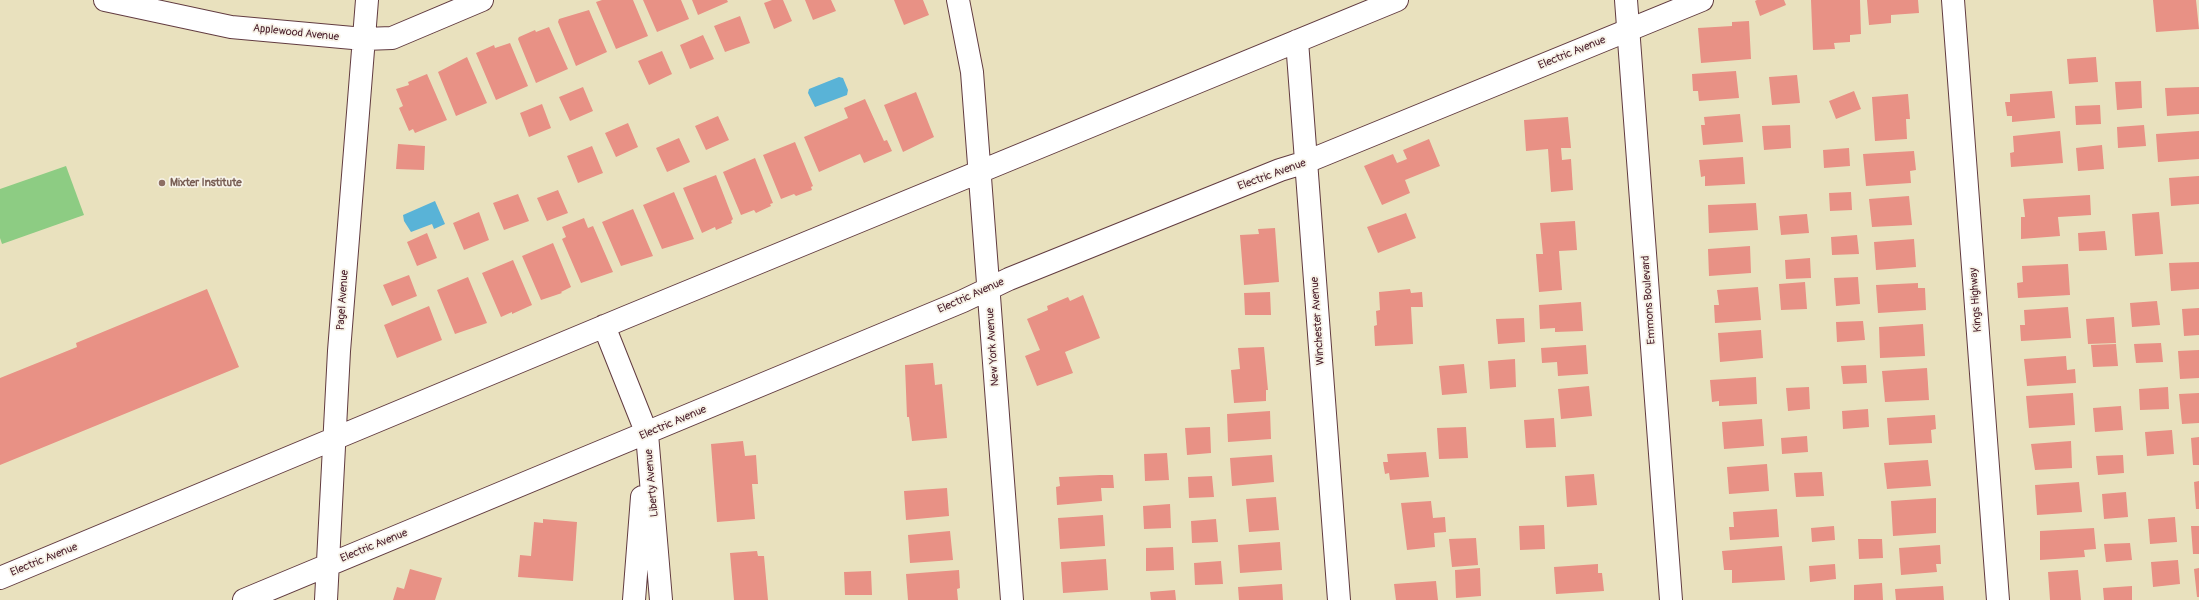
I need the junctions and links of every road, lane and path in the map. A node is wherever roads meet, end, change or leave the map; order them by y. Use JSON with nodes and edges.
{"nodes":[{"id":1,"x":105,"y":0,"type":"edge"},
{"id":2,"x":367,"y":0,"type":"edge"},
{"id":3,"x":482,"y":0,"type":"edge"},
{"id":4,"x":958,"y":0,"type":"edge"},
{"id":5,"x":1397,"y":0,"type":"edge"},
{"id":6,"x":1626,"y":0,"type":"edge"},
{"id":7,"x":1702,"y":0,"type":"edge"},
{"id":8,"x":1953,"y":0,"type":"edge"},
{"id":9,"x":1629,"y":30,"type":"junction"},
{"id":10,"x":364,"y":39,"type":"junction"},
{"id":11,"x":1296,"y":41,"type":"junction"},
{"id":12,"x":1306,"y":162,"type":"junction"},
{"id":13,"x":980,"y":171,"type":"junction"},
{"id":14,"x":989,"y":289,"type":"junction"},
{"id":15,"x":604,"y":326,"type":"junction"},
{"id":16,"x":647,"y":434,"type":"junction"},
{"id":17,"x":335,"y":438,"type":"junction"},
{"id":18,"x":329,"y":565,"type":"junction"},
{"id":19,"x":0,"y":578,"type":"edge"},
{"id":20,"x":244,"y":600,"type":"edge"},
{"id":21,"x":326,"y":600,"type":"edge"},
{"id":22,"x":634,"y":600,"type":"edge"},
{"id":23,"x":662,"y":600,"type":"edge"},
{"id":24,"x":1012,"y":600,"type":"edge"},
{"id":25,"x":1339,"y":600,"type":"edge"},
{"id":26,"x":1671,"y":600,"type":"edge"},
{"id":27,"x":1998,"y":600,"type":"edge"}],
"edges":[{"from":1,"to":10,"type":"street","name":"Applewood Avenue"},
{"from":2,"to":10,"type":"street","name":"Pagel Avenue"},
{"from":3,"to":10,"type":"street","name":"Applewood Avenue"},
{"from":4,"to":13,"type":"street","name":"New York Avenue"},
{"from":5,"to":11,"type":"street","name":"Electric Avenue"},
{"from":6,"to":9,"type":"street","name":"Emmons Boulevard"},
{"from":7,"to":9,"type":"street","name":"Electric Avenue"},
{"from":8,"to":27,"type":"street","name":"Kings Highway"},
{"from":9,"to":12,"type":"street","name":"Electric Avenue"},
{"from":9,"to":26,"type":"street","name":"Emmons Boulevard"},
{"from":10,"to":17,"type":"street","name":"Pagel Avenue"},
{"from":11,"to":12,"type":"street","name":"Winchester Avenue"},
{"from":11,"to":13,"type":"street","name":"Electric Avenue"},
{"from":12,"to":14,"type":"street","name":"Electric Avenue"},
{"from":12,"to":25,"type":"street","name":"Winchester Avenue"},
{"from":13,"to":14,"type":"street","name":"New York Avenue"},
{"from":13,"to":15,"type":"street","name":"Electric Avenue"},
{"from":14,"to":16,"type":"street","name":"Electric Avenue"},
{"from":14,"to":24,"type":"street","name":"New York Avenue"},
{"from":15,"to":16,"type":"street","name":"Liberty Avenue"},
{"from":15,"to":17,"type":"street","name":"Electric Avenue"},
{"from":16,"to":18,"type":"street","name":"Electric Avenue"},
{"from":16,"to":22,"type":"street"},
{"from":16,"to":23,"type":"street","name":"Liberty Avenue"},
{"from":17,"to":18,"type":"street","name":"Pagel Avenue"},
{"from":17,"to":19,"type":"street","name":"Electric Avenue"},
{"from":18,"to":20,"type":"street","name":"Electric Avenue"},
{"from":18,"to":21,"type":"street","name":"Pagel Avenue"}]}
